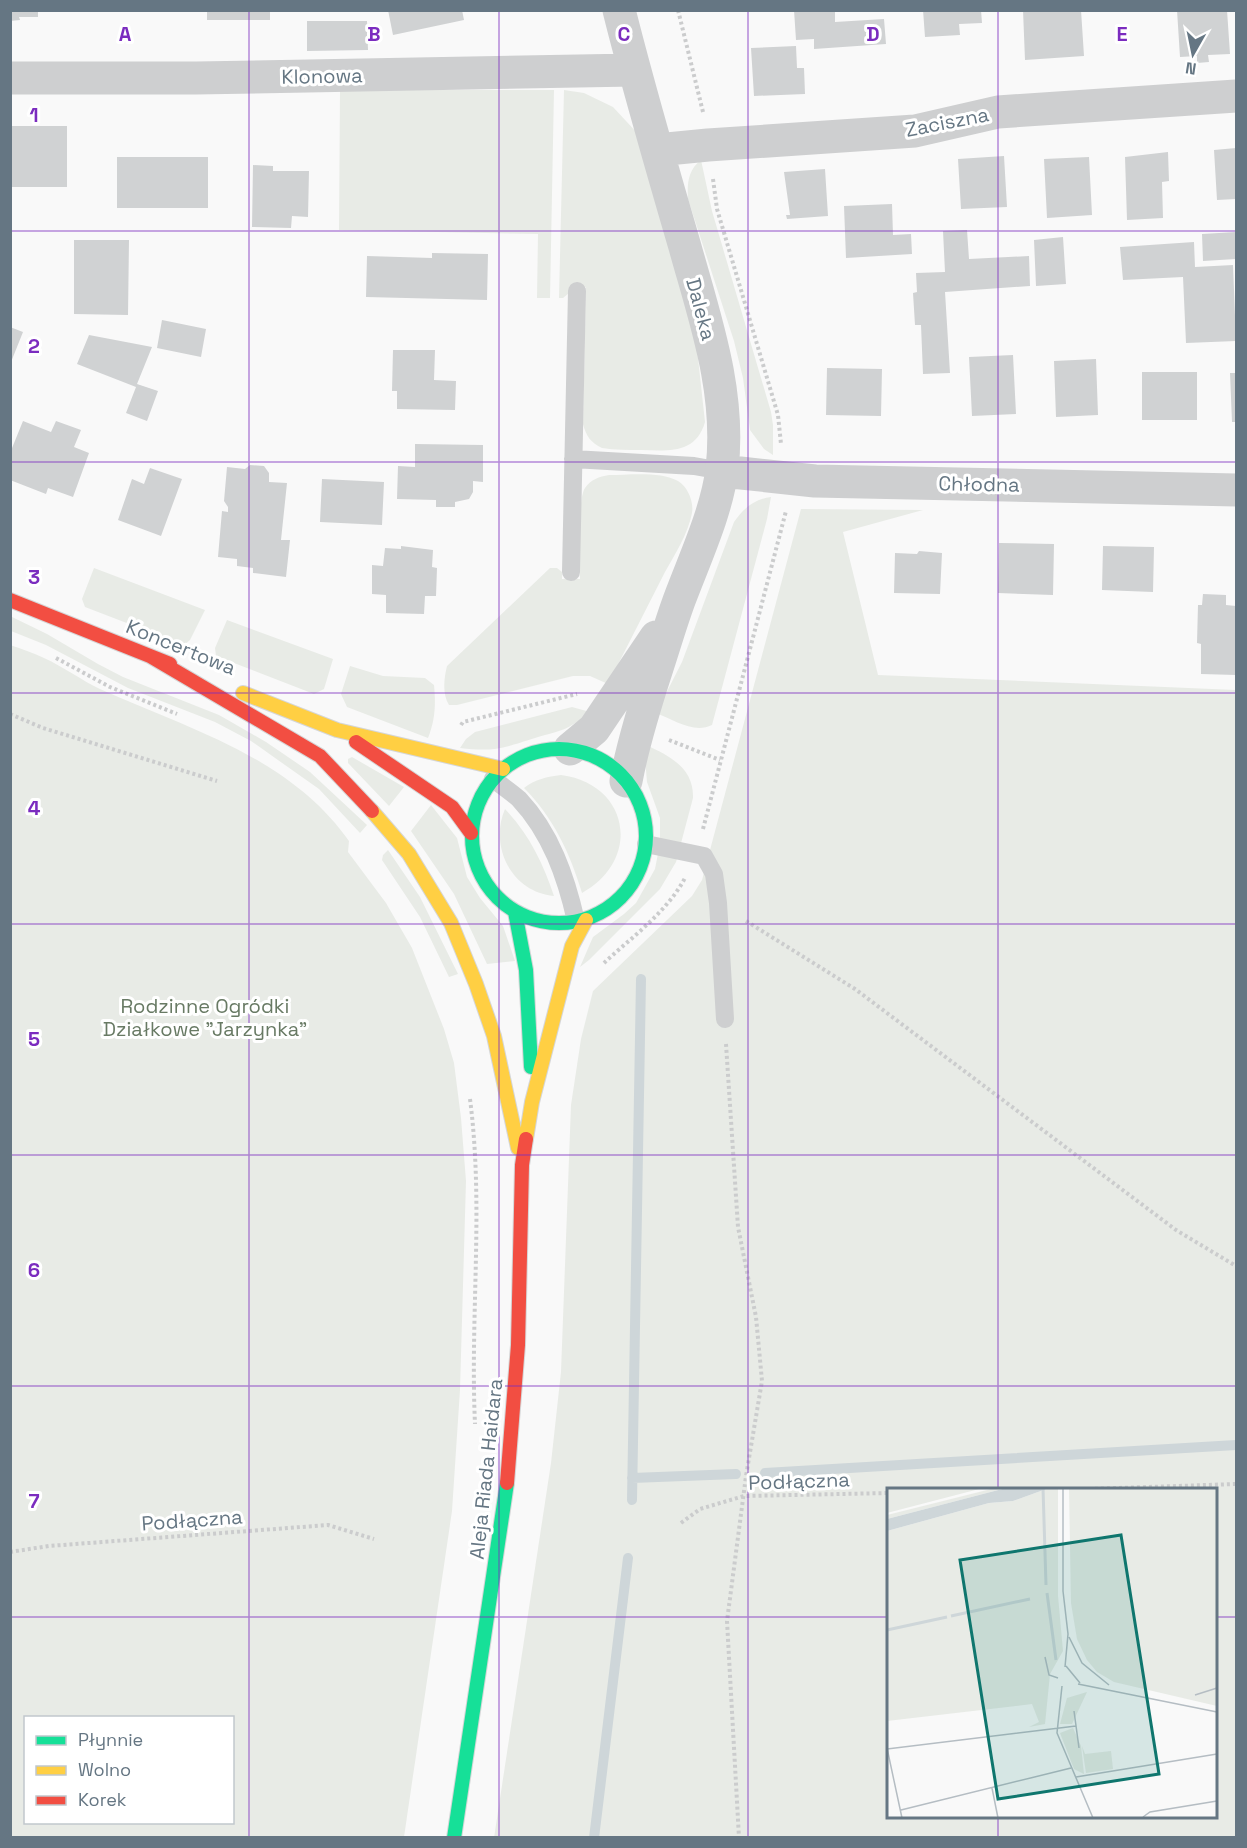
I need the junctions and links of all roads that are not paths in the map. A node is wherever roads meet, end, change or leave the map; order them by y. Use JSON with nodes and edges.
{"nodes":[{"id":1,"x":619,"y":10,"type":"edge"},
{"id":2,"x":634,"y":70,"type":"junction"},
{"id":3,"x":10,"y":78,"type":"edge"},
{"id":4,"x":1236,"y":96,"type":"edge"},
{"id":5,"x":657,"y":150,"type":"junction"},
{"id":6,"x":577,"y":291,"type":"dead end"},
{"id":7,"x":573,"y":459,"type":"junction"},
{"id":8,"x":722,"y":471,"type":"junction"},
{"id":9,"x":1236,"y":490,"type":"edge"},
{"id":10,"x":571,"y":572,"type":"dead end"},
{"id":11,"x":10,"y":600,"type":"edge"},
{"id":12,"x":676,"y":609,"type":"junction"},
{"id":13,"x":150,"y":656,"type":"junction"},
{"id":14,"x":337,"y":730,"type":"junction"},
{"id":15,"x":570,"y":749,"type":"junction"},
{"id":16,"x":498,"y":774,"type":"junction"},
{"id":17,"x":626,"y":781,"type":"junction"},
{"id":18,"x":471,"y":833,"type":"junction"},
{"id":19,"x":646,"y":844,"type":"junction"},
{"id":20,"x":515,"y":912,"type":"junction"},
{"id":21,"x":581,"y":920,"type":"junction"},
{"id":22,"x":725,"y":1019,"type":"road end"},
{"id":23,"x":532,"y":1102,"type":"junction"},
{"id":24,"x":522,"y":1165,"type":"junction"},
{"id":25,"x":454,"y":1838,"type":"edge"}],
"edges":[{"from":1,"to":2,"type":"street","name":"Daleka"},
{"from":2,"to":3,"type":"street","name":"Klonowa"},
{"from":2,"to":5,"type":"street","name":"Daleka"},
{"from":4,"to":5,"type":"street","name":"Zaciszna"},
{"from":5,"to":8,"type":"street","name":"Daleka"},
{"from":6,"to":7,"type":"lane"},
{"from":7,"to":8,"type":"lane"},
{"from":7,"to":10,"type":"lane"},
{"from":8,"to":9,"type":"street","name":"Chłodna"},
{"from":8,"to":12,"type":"street","name":"Daleka"},
{"from":11,"to":13,"type":"street","name":"Koncertowa"},
{"from":12,"to":15,"type":"street","name":"Daleka"},
{"from":12,"to":17,"type":"street","name":"Daleka"},
{"from":13,"to":14,"type":"street","name":"Koncertowa"},
{"from":13,"to":24,"type":"street"},
{"from":14,"to":16,"type":"street","name":"Koncertowa"},
{"from":14,"to":18,"type":"street","name":"Koncertowa"},
{"from":15,"to":16,"type":"street"},
{"from":15,"to":17,"type":"street"},
{"from":16,"to":18,"type":"street"},
{"from":16,"to":21,"type":"lane"},
{"from":17,"to":19,"type":"street"},
{"from":18,"to":20,"type":"street"},
{"from":19,"to":21,"type":"street"},
{"from":19,"to":22,"type":"lane"},
{"from":20,"to":21,"type":"street"},
{"from":20,"to":23,"type":"street","name":"Aleja Riada Haidara"},
{"from":21,"to":23,"type":"street","name":"Aleja Riada Haidara"},
{"from":23,"to":24,"type":"street","name":"Aleja Riada Haidara"},
{"from":24,"to":25,"type":"street","name":"Aleja Riada Haidara"}]}
